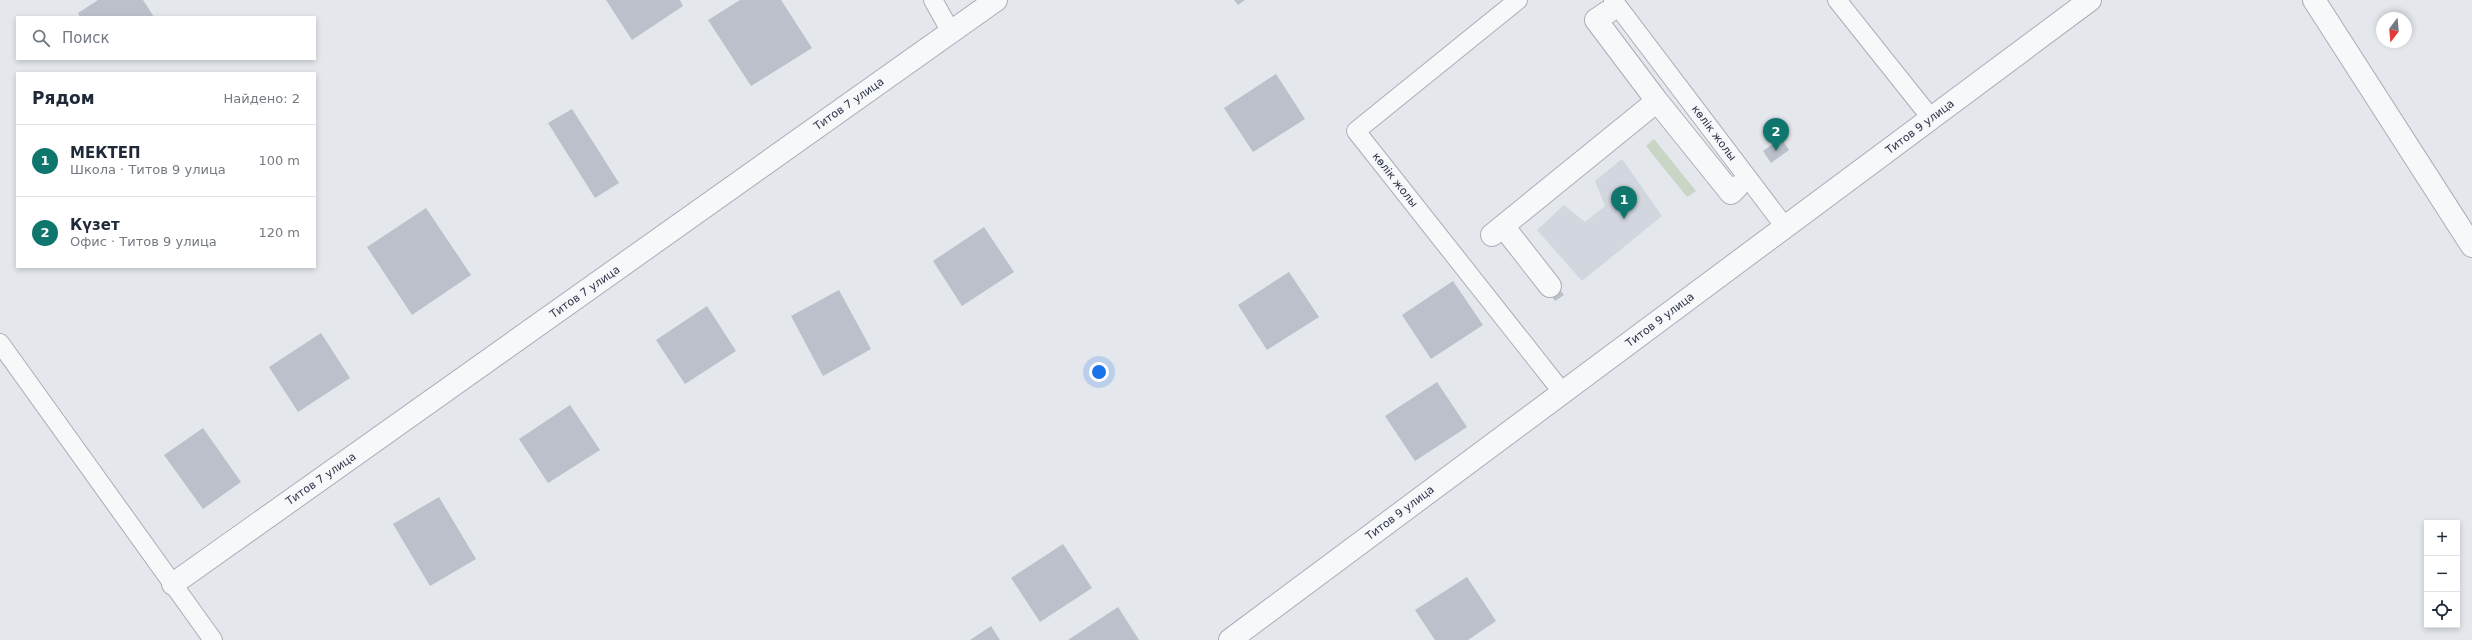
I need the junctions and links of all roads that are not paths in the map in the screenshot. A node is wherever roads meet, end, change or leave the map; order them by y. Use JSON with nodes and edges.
{"nodes":[{"id":1,"x":933,"y":0,"type":"edge"},
{"id":2,"x":996,"y":0,"type":"edge"},
{"id":3,"x":1518,"y":0,"type":"edge"},
{"id":4,"x":1837,"y":0,"type":"edge"},
{"id":5,"x":2090,"y":0,"type":"edge"},
{"id":6,"x":2314,"y":0,"type":"edge"},
{"id":7,"x":1611,"y":6,"type":"edge"},
{"id":8,"x":951,"y":32,"type":"junction"},
{"id":9,"x":1657,"y":101,"type":"junction"},
{"id":10,"x":1931,"y":118,"type":"junction"},
{"id":11,"x":1737,"y":187,"type":"dead end"},
{"id":12,"x":1785,"y":227,"type":"junction"},
{"id":13,"x":2472,"y":246,"type":"edge"},
{"id":14,"x":1550,"y":286,"type":"dead end"},
{"id":15,"x":0,"y":343,"type":"edge"},
{"id":16,"x":1563,"y":393,"type":"junction"},
{"id":17,"x":174,"y":584,"type":"junction"},
{"id":18,"x":212,"y":640,"type":"edge"},
{"id":19,"x":1230,"y":640,"type":"edge"}],
"edges":[{"from":1,"to":8,"type":"lane"},
{"from":2,"to":8,"type":"street","name":"Титов 7 улица"},
{"from":3,"to":16,"type":"lane","name":"көлік жолы"},
{"from":4,"to":10,"type":"lane"},
{"from":5,"to":10,"type":"street","name":"Титов 9 улица"},
{"from":6,"to":13,"type":"street"},
{"from":7,"to":9,"type":"street"},
{"from":7,"to":12,"type":"lane","name":"көлік жолы"},
{"from":8,"to":17,"type":"street","name":"Титов 7 улица"},
{"from":9,"to":11,"type":"street"},
{"from":9,"to":14,"type":"street"},
{"from":10,"to":12,"type":"street","name":"Титов 9 улица"},
{"from":12,"to":16,"type":"street","name":"Титов 9 улица"},
{"from":15,"to":17,"type":"lane"},
{"from":16,"to":19,"type":"street","name":"Титов 9 улица"},
{"from":17,"to":18,"type":"lane"}]}
